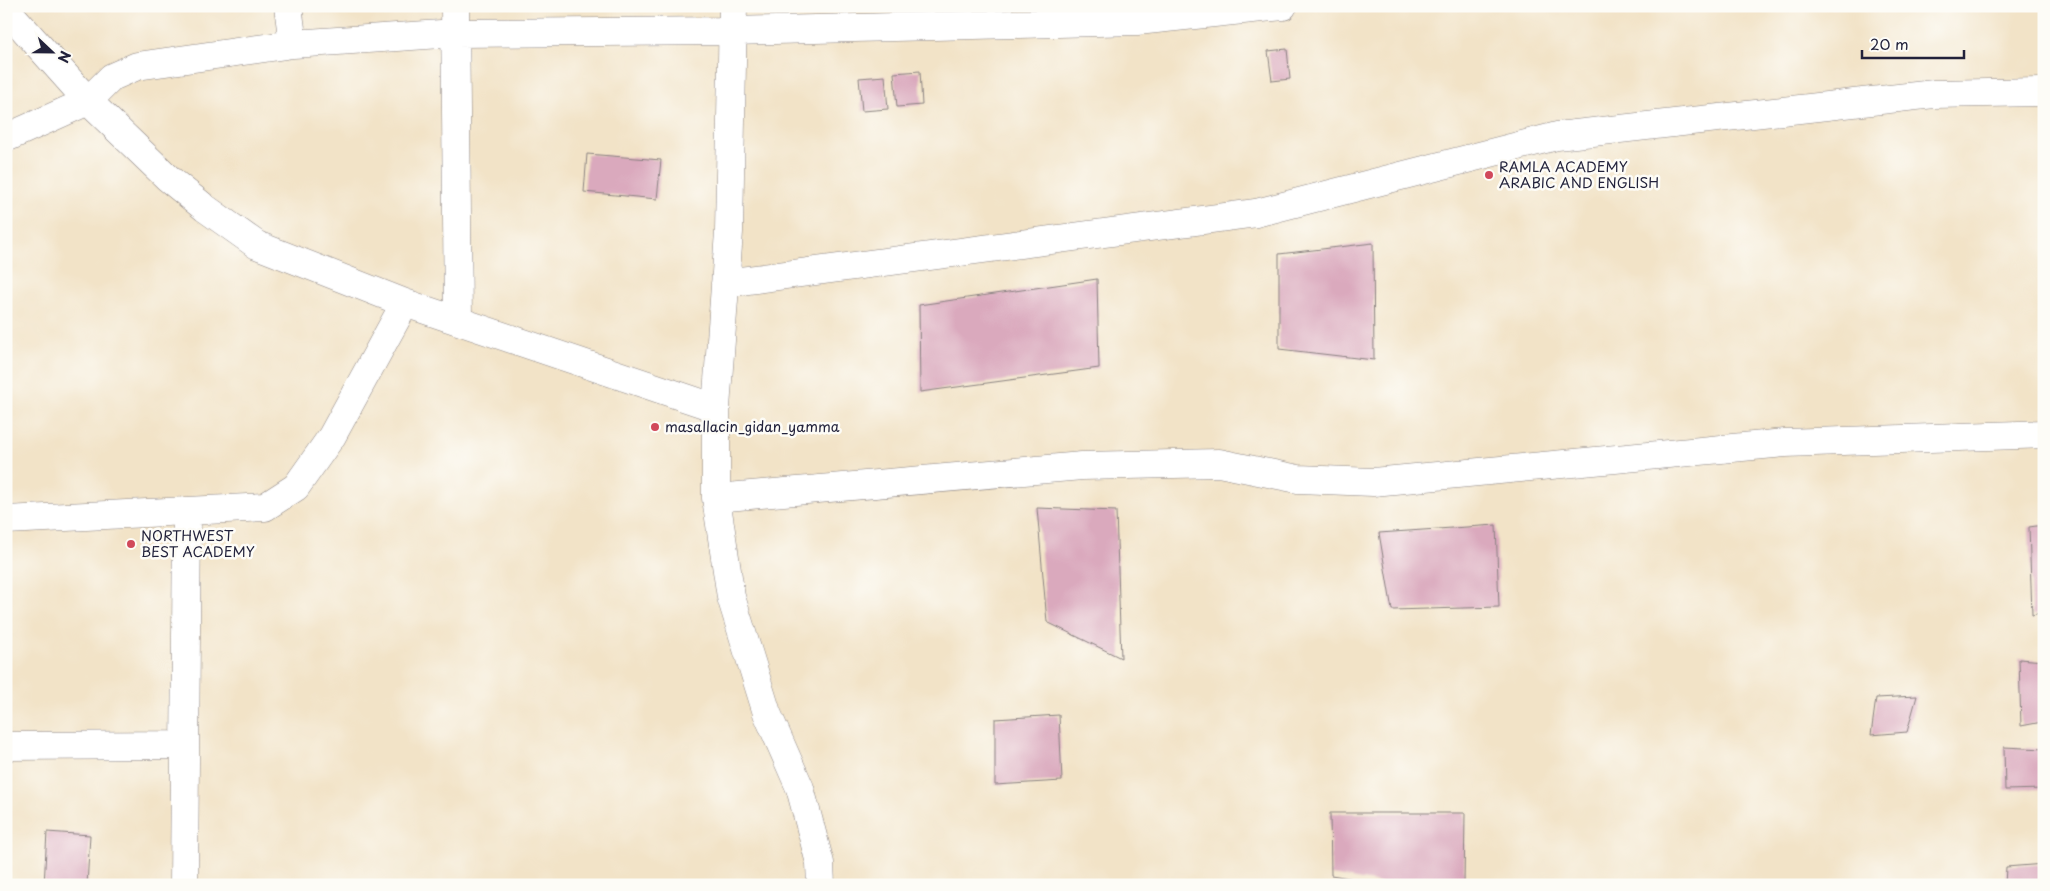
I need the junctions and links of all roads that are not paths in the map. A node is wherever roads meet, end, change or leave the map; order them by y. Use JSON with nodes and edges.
{"nodes":[{"id":1,"x":288,"y":6,"type":"edge"},
{"id":2,"x":455,"y":6,"type":"edge"},
{"id":3,"x":1283,"y":6,"type":"edge"},
{"id":4,"x":6,"y":9,"type":"edge"},
{"id":5,"x":733,"y":18,"type":"edge"},
{"id":6,"x":456,"y":33,"type":"junction"},
{"id":7,"x":293,"y":44,"type":"junction"},
{"id":8,"x":2044,"y":92,"type":"edge"},
{"id":9,"x":88,"y":100,"type":"junction"},
{"id":10,"x":6,"y":138,"type":"edge"},
{"id":11,"x":725,"y":283,"type":"junction"},
{"id":12,"x":404,"y":302,"type":"junction"},
{"id":13,"x":458,"y":320,"type":"junction"},
{"id":14,"x":716,"y":408,"type":"junction"},
{"id":15,"x":2044,"y":434,"type":"edge"},
{"id":16,"x":716,"y":498,"type":"junction"},
{"id":17,"x":187,"y":511,"type":"junction"},
{"id":18,"x":6,"y":520,"type":"edge"},
{"id":19,"x":185,"y":745,"type":"junction"},
{"id":20,"x":6,"y":746,"type":"edge"},
{"id":21,"x":184,"y":885,"type":"edge"},
{"id":22,"x":821,"y":885,"type":"edge"}],
"edges":[{"from":1,"to":7,"type":"street"},
{"from":2,"to":6,"type":"street"},
{"from":3,"to":5,"type":"street"},
{"from":4,"to":9,"type":"street"},
{"from":5,"to":6,"type":"street"},
{"from":5,"to":11,"type":"street"},
{"from":6,"to":7,"type":"street"},
{"from":6,"to":13,"type":"street"},
{"from":7,"to":9,"type":"street"},
{"from":8,"to":11,"type":"street"},
{"from":9,"to":10,"type":"street"},
{"from":9,"to":12,"type":"street"},
{"from":11,"to":14,"type":"street"},
{"from":12,"to":13,"type":"street"},
{"from":12,"to":17,"type":"street"},
{"from":13,"to":14,"type":"street"},
{"from":14,"to":16,"type":"street"},
{"from":15,"to":16,"type":"street"},
{"from":16,"to":22,"type":"street"},
{"from":17,"to":18,"type":"street"},
{"from":17,"to":19,"type":"street"},
{"from":19,"to":20,"type":"street"},
{"from":19,"to":21,"type":"street"}]}
